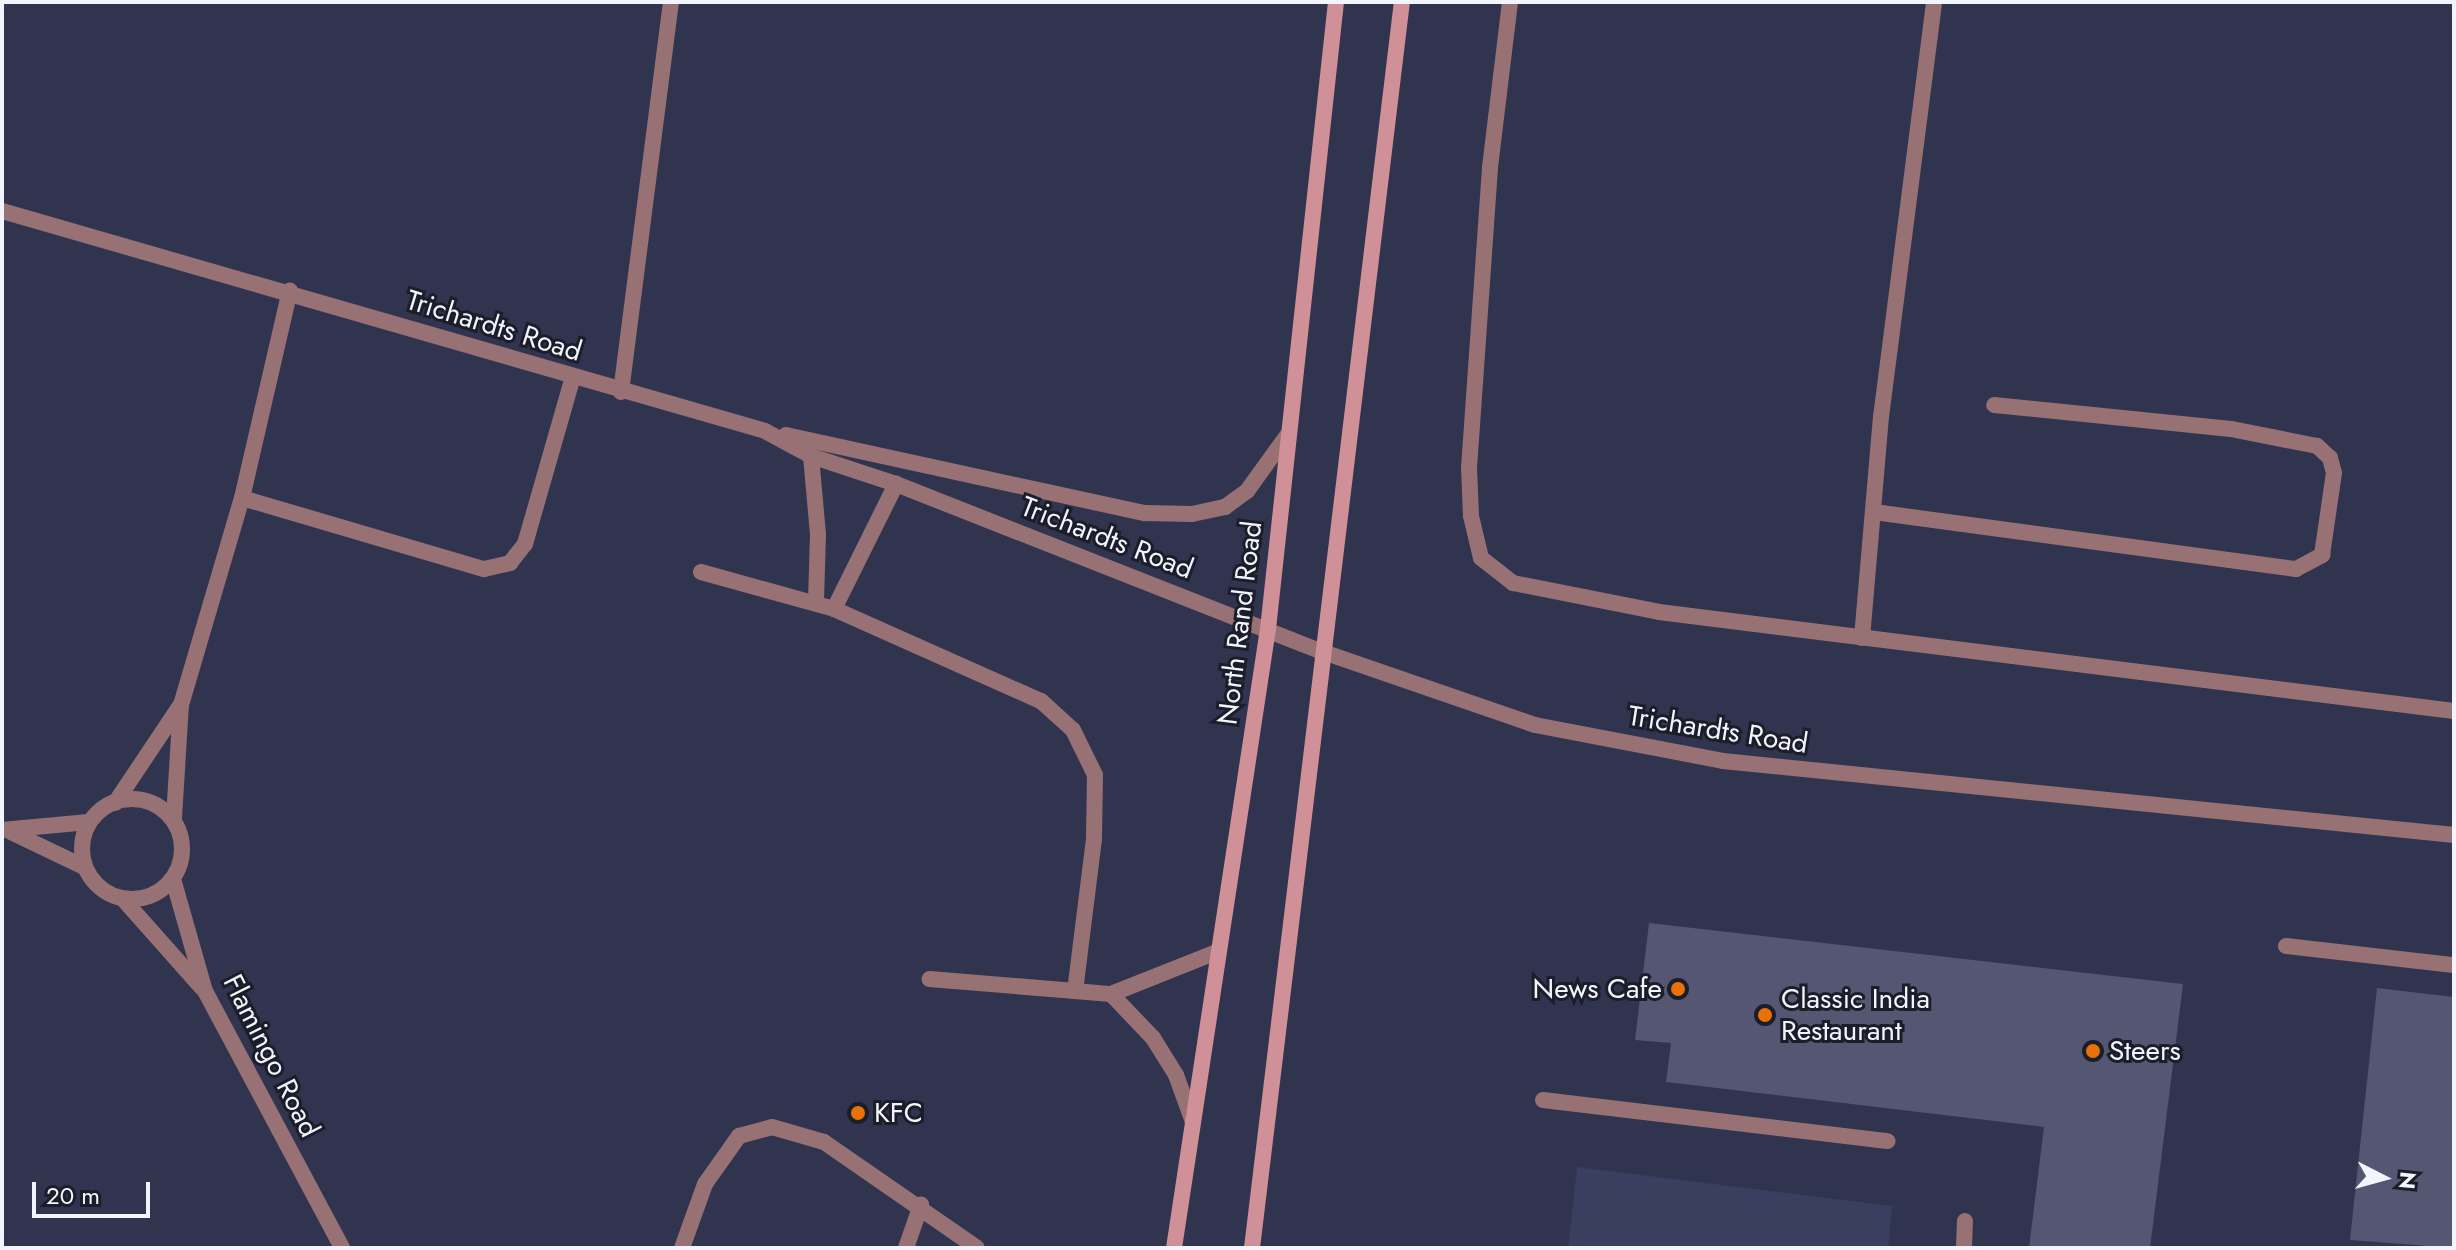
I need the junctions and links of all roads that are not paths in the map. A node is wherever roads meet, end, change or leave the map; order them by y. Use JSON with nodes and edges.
{"nodes":[{"id":1,"x":671,"y":2,"type":"edge"},
{"id":2,"x":1336,"y":2,"type":"edge"},
{"id":3,"x":1402,"y":2,"type":"edge"},
{"id":4,"x":1510,"y":2,"type":"edge"},
{"id":5,"x":1934,"y":2,"type":"edge"},
{"id":6,"x":2,"y":211,"type":"edge"},
{"id":7,"x":290,"y":290,"type":"junction"},
{"id":8,"x":573,"y":377,"type":"junction"},
{"id":9,"x":621,"y":392,"type":"junction"},
{"id":10,"x":1994,"y":405,"type":"dead end"},
{"id":11,"x":765,"y":431,"type":"junction"},
{"id":12,"x":1289,"y":433,"type":"junction"},
{"id":13,"x":811,"y":456,"type":"junction"},
{"id":14,"x":896,"y":484,"type":"junction"},
{"id":15,"x":242,"y":498,"type":"junction"},
{"id":16,"x":1874,"y":512,"type":"junction"},
{"id":17,"x":701,"y":572,"type":"dead end"},
{"id":18,"x":816,"y":602,"type":"junction"},
{"id":19,"x":834,"y":609,"type":"junction"},
{"id":20,"x":1268,"y":629,"type":"junction"},
{"id":21,"x":1862,"y":638,"type":"junction"},
{"id":22,"x":1326,"y":653,"type":"junction"},
{"id":23,"x":181,"y":705,"type":"junction"},
{"id":24,"x":2454,"y":711,"type":"edge"},
{"id":25,"x":115,"y":803,"type":"junction"},
{"id":26,"x":174,"y":818,"type":"junction"},
{"id":27,"x":89,"y":822,"type":"junction"},
{"id":28,"x":6,"y":831,"type":"edge"},
{"id":29,"x":2454,"y":835,"type":"edge"},
{"id":30,"x":84,"y":867,"type":"junction"},
{"id":31,"x":173,"y":879,"type":"junction"},
{"id":32,"x":123,"y":899,"type":"junction"},
{"id":33,"x":2286,"y":946,"type":"dead end"},
{"id":34,"x":1219,"y":951,"type":"junction"},
{"id":35,"x":2454,"y":965,"type":"edge"},
{"id":36,"x":929,"y":979,"type":"dead end"},
{"id":37,"x":205,"y":991,"type":"junction"},
{"id":38,"x":1075,"y":991,"type":"junction"},
{"id":39,"x":1111,"y":994,"type":"junction"},
{"id":40,"x":1543,"y":1100,"type":"dead end"},
{"id":41,"x":1193,"y":1122,"type":"junction"},
{"id":42,"x":1888,"y":1141,"type":"dead end"},
{"id":43,"x":921,"y":1205,"type":"junction"},
{"id":44,"x":1965,"y":1221,"type":"dead end"},
{"id":45,"x":342,"y":1248,"type":"edge"},
{"id":46,"x":682,"y":1248,"type":"edge"},
{"id":47,"x":906,"y":1248,"type":"edge"},
{"id":48,"x":977,"y":1248,"type":"edge"},
{"id":49,"x":1174,"y":1248,"type":"edge"},
{"id":50,"x":1252,"y":1248,"type":"edge"},
{"id":51,"x":1964,"y":1248,"type":"edge"}],
"edges":[{"from":1,"to":9,"type":"street"},
{"from":2,"to":12,"type":"main road","name":"North Rand Road"},
{"from":3,"to":22,"type":"main road"},
{"from":4,"to":21,"type":"street"},
{"from":5,"to":16,"type":"street"},
{"from":6,"to":7,"type":"street","name":"Trichardts Road"},
{"from":7,"to":8,"type":"street","name":"Trichardts Road"},
{"from":7,"to":15,"type":"street"},
{"from":8,"to":9,"type":"street","name":"Trichardts Road"},
{"from":8,"to":15,"type":"street"},
{"from":9,"to":11,"type":"street","name":"Trichardts Road"},
{"from":10,"to":16,"type":"street"},
{"from":11,"to":12,"type":"street"},
{"from":11,"to":13,"type":"street","name":"Trichardts Road"},
{"from":12,"to":20,"type":"main road","name":"North Rand Road"},
{"from":13,"to":14,"type":"street","name":"Trichardts Road"},
{"from":13,"to":18,"type":"street"},
{"from":14,"to":19,"type":"street"},
{"from":14,"to":20,"type":"street","name":"Trichardts Road"},
{"from":15,"to":23,"type":"street"},
{"from":16,"to":21,"type":"street"},
{"from":17,"to":18,"type":"street"},
{"from":18,"to":19,"type":"street"},
{"from":19,"to":38,"type":"street"},
{"from":20,"to":22,"type":"street","name":"Trichardts Road"},
{"from":20,"to":34,"type":"main road","name":"North Rand Road"},
{"from":21,"to":24,"type":"street"},
{"from":22,"to":29,"type":"street","name":"Trichardts Road"},
{"from":22,"to":50,"type":"main road"},
{"from":23,"to":25,"type":"street"},
{"from":23,"to":26,"type":"street"},
{"from":25,"to":26,"type":"street"},
{"from":25,"to":27,"type":"street"},
{"from":26,"to":31,"type":"street"},
{"from":27,"to":28,"type":"street"},
{"from":27,"to":30,"type":"street"},
{"from":28,"to":30,"type":"street"},
{"from":30,"to":32,"type":"street"},
{"from":31,"to":32,"type":"street"},
{"from":31,"to":37,"type":"street","name":"Flamingo Road"},
{"from":32,"to":37,"type":"street"},
{"from":33,"to":35,"type":"street"},
{"from":34,"to":39,"type":"street"},
{"from":34,"to":41,"type":"main road","name":"North Rand Road"},
{"from":36,"to":38,"type":"street"},
{"from":37,"to":45,"type":"street","name":"Flamingo Road"},
{"from":38,"to":39,"type":"street"},
{"from":39,"to":41,"type":"street"},
{"from":40,"to":42,"type":"street"},
{"from":41,"to":49,"type":"main road","name":"North Rand Road"},
{"from":43,"to":46,"type":"street"},
{"from":43,"to":47,"type":"street"},
{"from":43,"to":48,"type":"street"},
{"from":44,"to":51,"type":"street"}]}
